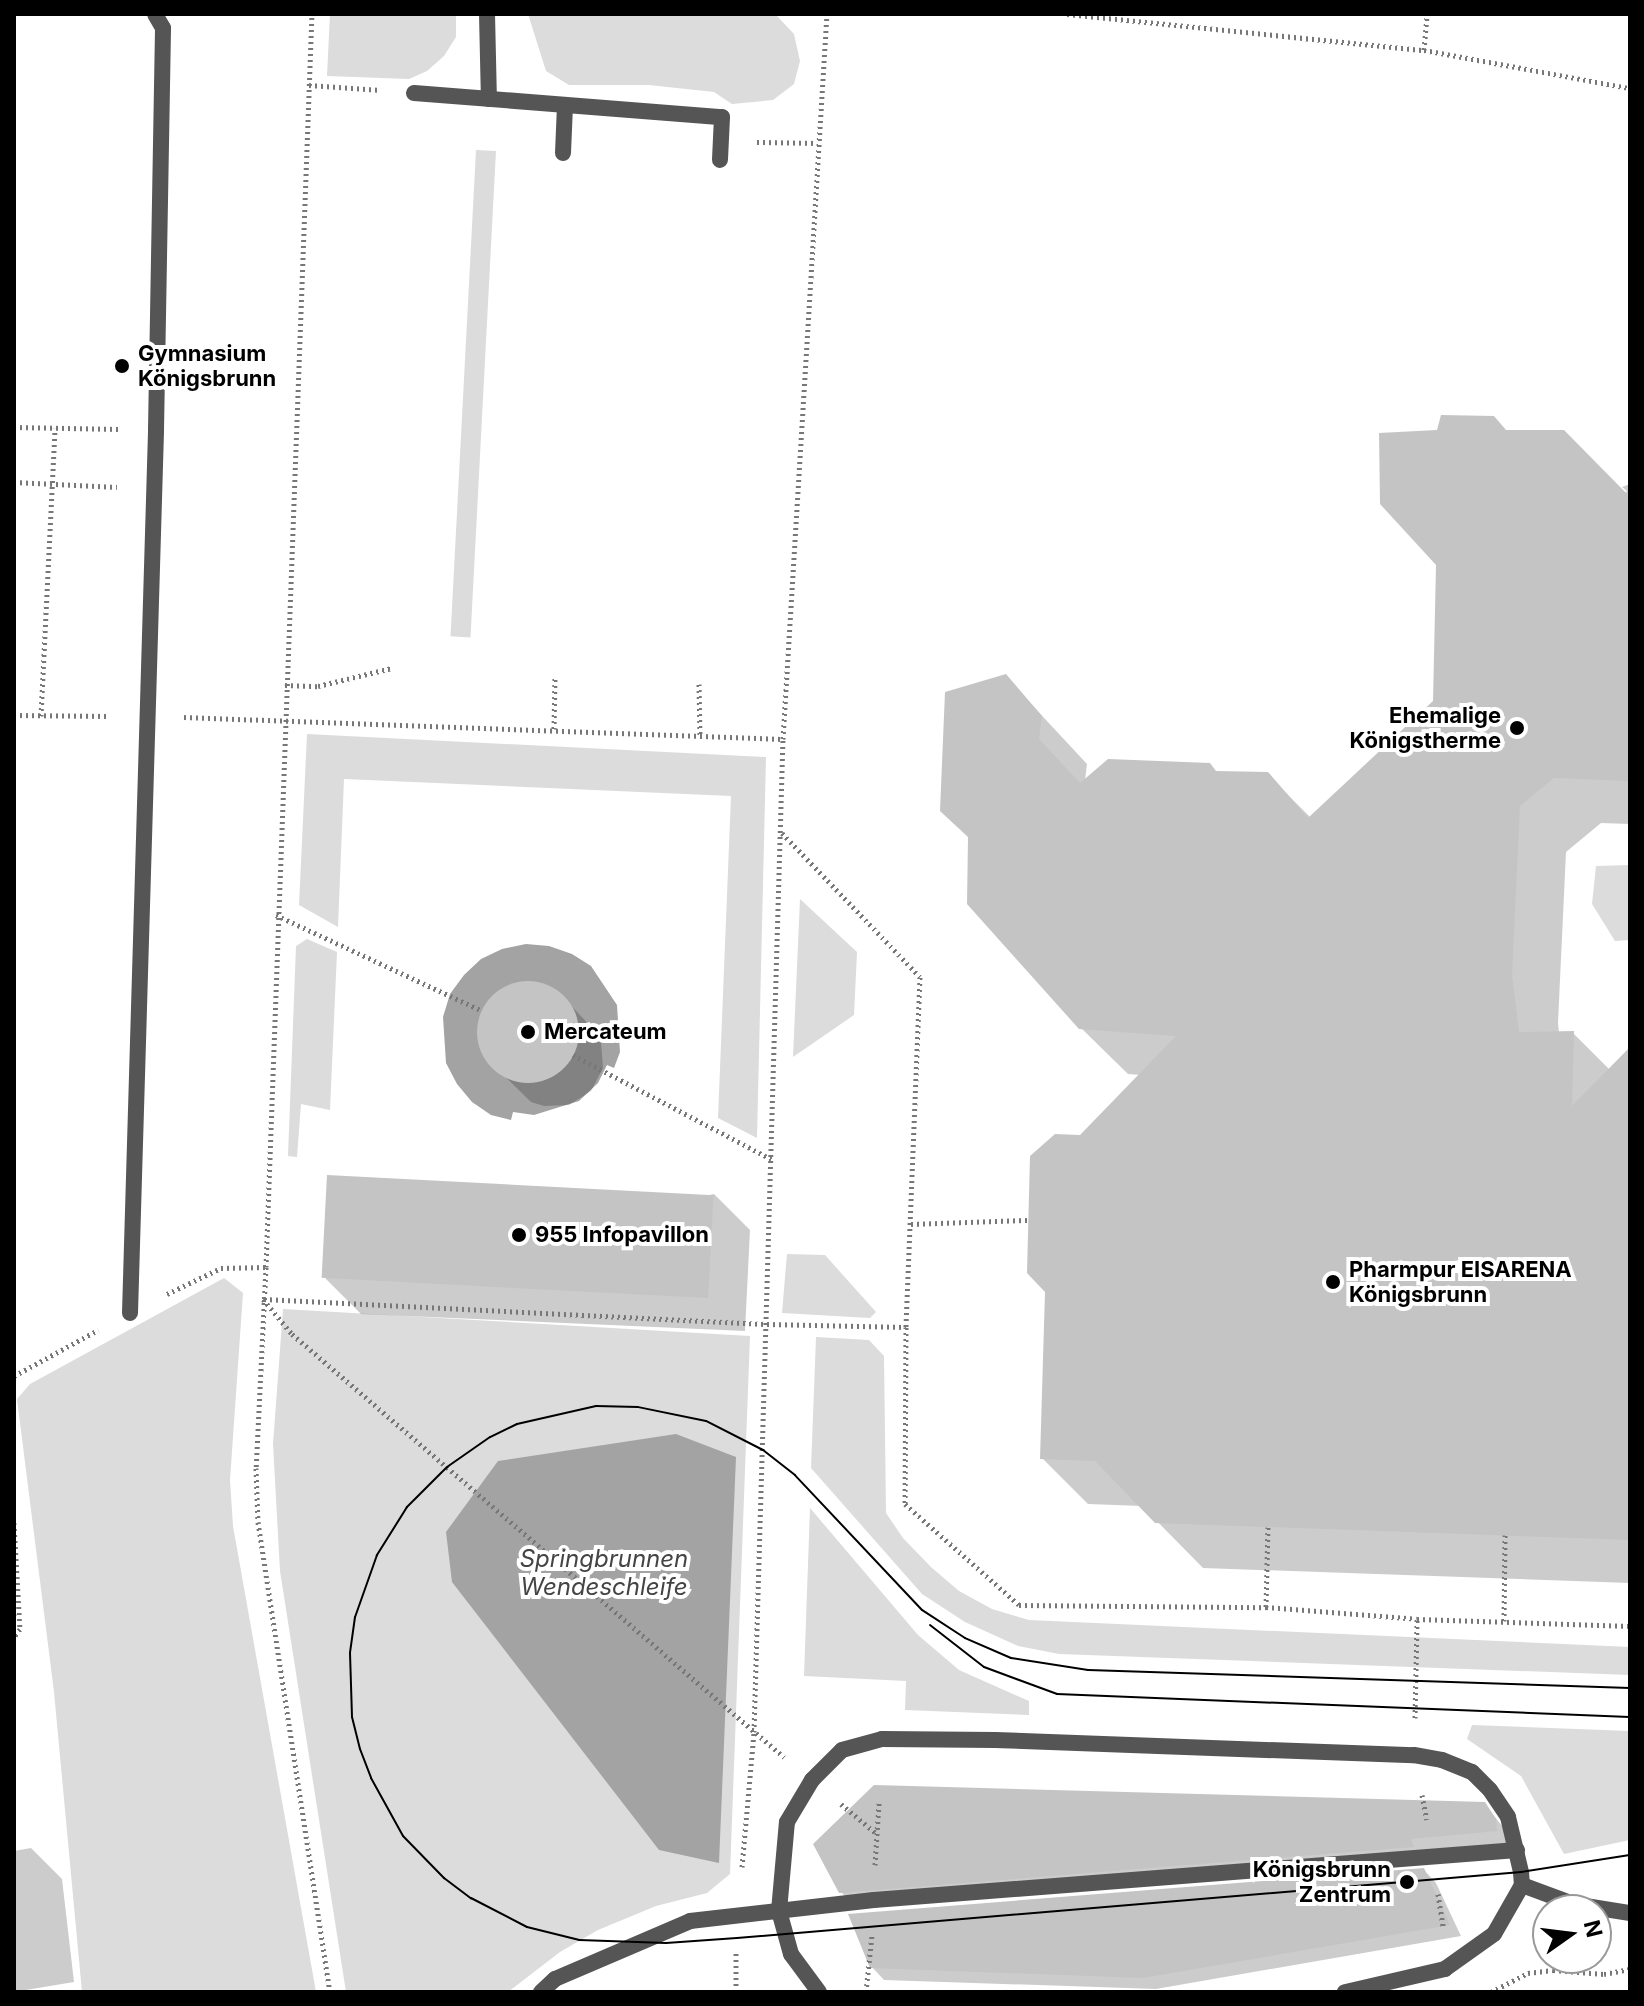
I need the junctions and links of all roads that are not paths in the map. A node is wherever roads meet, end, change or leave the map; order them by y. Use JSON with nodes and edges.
{"nodes":[{"id":1,"x":155,"y":14,"type":"edge"},
{"id":2,"x":487,"y":14,"type":"edge"},
{"id":3,"x":414,"y":93,"type":"dead end"},
{"id":4,"x":489,"y":99,"type":"junction"},
{"id":5,"x":565,"y":105,"type":"junction"},
{"id":6,"x":563,"y":153,"type":"dead end"},
{"id":7,"x":720,"y":160,"type":"dead end"},
{"id":8,"x":130,"y":1313,"type":"road end"},
{"id":9,"x":1517,"y":1850,"type":"junction"},
{"id":10,"x":1522,"y":1885,"type":"junction"},
{"id":11,"x":779,"y":1911,"type":"junction"},
{"id":12,"x":1630,"y":1913,"type":"edge"},
{"id":13,"x":541,"y":1992,"type":"edge"},
{"id":14,"x":819,"y":1992,"type":"edge"},
{"id":15,"x":1345,"y":1992,"type":"edge"}],
"edges":[{"from":1,"to":8,"type":"lane"},
{"from":2,"to":4,"type":"lane"},
{"from":3,"to":4,"type":"lane"},
{"from":4,"to":5,"type":"lane"},
{"from":5,"to":6,"type":"lane"},
{"from":5,"to":7,"type":"lane"},
{"from":9,"to":10,"type":"lane"},
{"from":9,"to":11,"type":"lane"},
{"from":9,"to":11,"type":"lane"},
{"from":10,"to":12,"type":"lane"},
{"from":10,"to":15,"type":"lane"},
{"from":11,"to":13,"type":"lane"},
{"from":11,"to":14,"type":"lane"}]}
